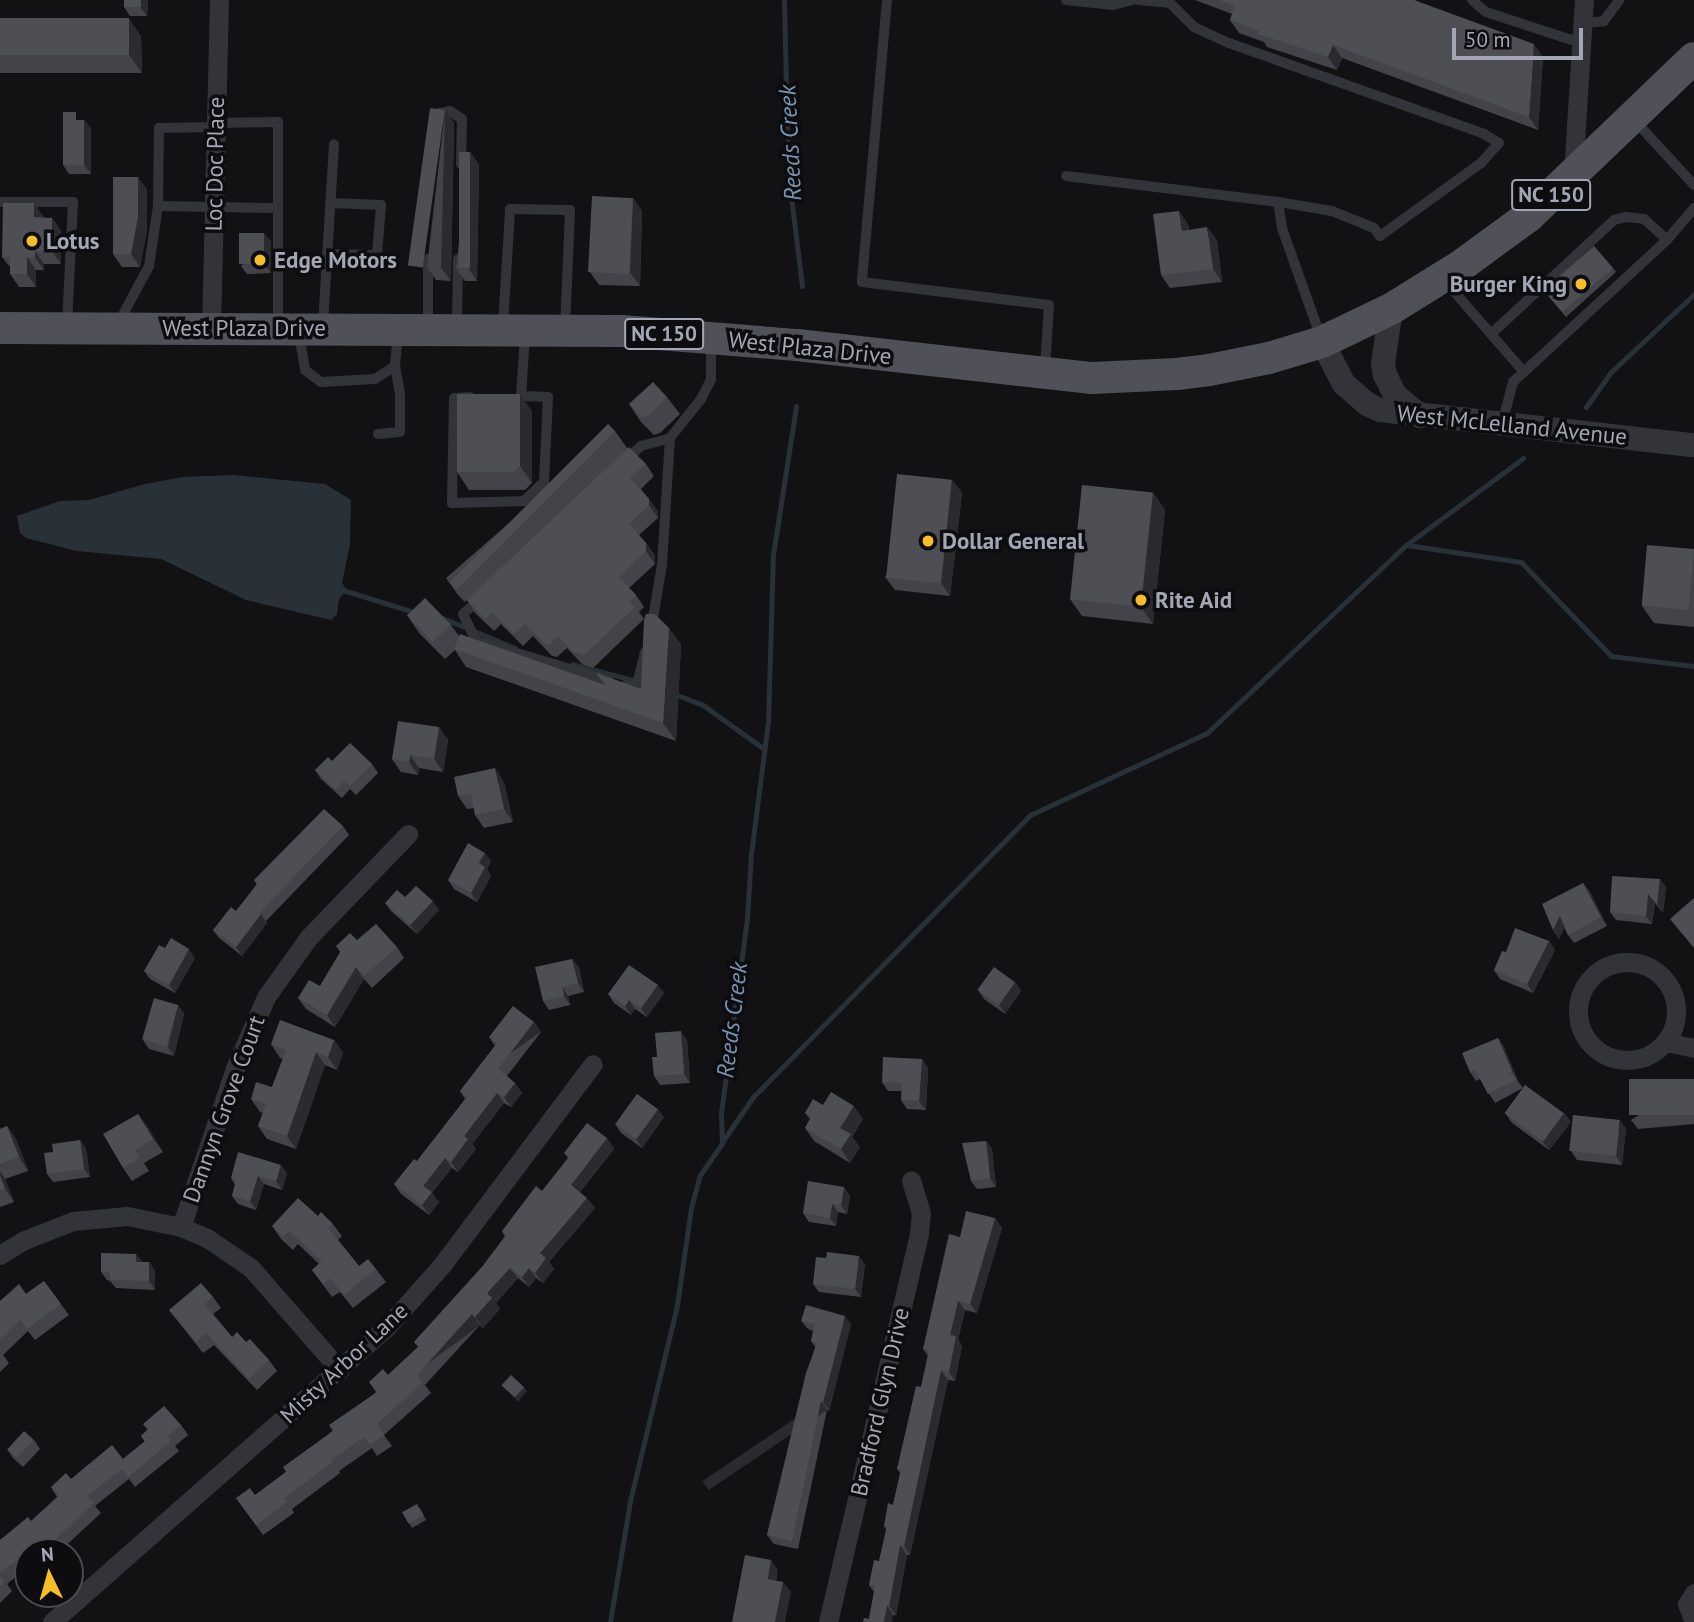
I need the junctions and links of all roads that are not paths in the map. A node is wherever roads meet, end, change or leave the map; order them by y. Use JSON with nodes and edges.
{"nodes":[{"id":1,"x":219,"y":0,"type":"edge"},
{"id":2,"x":887,"y":0,"type":"edge"},
{"id":3,"x":1066,"y":0,"type":"edge"},
{"id":4,"x":1132,"y":0,"type":"edge"},
{"id":5,"x":1138,"y":0,"type":"edge"},
{"id":6,"x":1472,"y":0,"type":"edge"},
{"id":7,"x":1584,"y":0,"type":"edge"},
{"id":8,"x":1619,"y":0,"type":"edge"},
{"id":9,"x":1582,"y":33,"type":"junction"},
{"id":10,"x":1694,"y":58,"type":"edge"},
{"id":11,"x":1632,"y":118,"type":"junction"},
{"id":12,"x":216,"y":125,"type":"junction"},
{"id":13,"x":431,"y":125,"type":"edge"},
{"id":14,"x":334,"y":144,"type":"dead end"},
{"id":15,"x":1573,"y":174,"type":"junction"},
{"id":16,"x":460,"y":175,"type":"edge"},
{"id":17,"x":1066,"y":176,"type":"dead end"},
{"id":18,"x":1694,"y":185,"type":"edge"},
{"id":19,"x":0,"y":202,"type":"edge"},
{"id":20,"x":1278,"y":202,"type":"junction"},
{"id":21,"x":330,"y":203,"type":"junction"},
{"id":22,"x":158,"y":206,"type":"junction"},
{"id":23,"x":214,"y":206,"type":"junction"},
{"id":24,"x":278,"y":208,"type":"junction"},
{"id":25,"x":1694,"y":208,"type":"edge"},
{"id":26,"x":1667,"y":240,"type":"junction"},
{"id":27,"x":429,"y":245,"type":"edge"},
{"id":28,"x":459,"y":245,"type":"edge"},
{"id":29,"x":327,"y":254,"type":"junction"},
{"id":30,"x":1443,"y":278,"type":"junction"},
{"id":31,"x":1391,"y":309,"type":"junction"},
{"id":32,"x":0,"y":328,"type":"edge"},
{"id":33,"x":116,"y":328,"type":"junction"},
{"id":34,"x":211,"y":328,"type":"junction"},
{"id":35,"x":299,"y":328,"type":"junction"},
{"id":36,"x":67,"y":329,"type":"junction"},
{"id":37,"x":427,"y":329,"type":"junction"},
{"id":38,"x":514,"y":329,"type":"junction"},
{"id":39,"x":565,"y":329,"type":"junction"},
{"id":40,"x":1491,"y":334,"type":"junction"},
{"id":41,"x":711,"y":337,"type":"junction"},
{"id":42,"x":1322,"y":342,"type":"junction"},
{"id":43,"x":395,"y":366,"type":"junction"},
{"id":44,"x":1524,"y":372,"type":"junction"},
{"id":45,"x":1045,"y":374,"type":"junction"},
{"id":46,"x":520,"y":396,"type":"junction"},
{"id":47,"x":481,"y":397,"type":"edge"},
{"id":48,"x":507,"y":397,"type":"edge"},
{"id":49,"x":1420,"y":416,"type":"junction"},
{"id":50,"x":1502,"y":425,"type":"junction"},
{"id":51,"x":378,"y":434,"type":"dead end"},
{"id":52,"x":670,"y":438,"type":"junction"},
{"id":53,"x":1694,"y":445,"type":"edge"},
{"id":54,"x":621,"y":464,"type":"edge"},
{"id":55,"x":483,"y":596,"type":"edge"},
{"id":56,"x":408,"y":834,"type":"dead end"},
{"id":57,"x":1666,"y":1042,"type":"junction"},
{"id":58,"x":1694,"y":1048,"type":"edge"},
{"id":59,"x":593,"y":1064,"type":"dead end"},
{"id":60,"x":911,"y":1181,"type":"dead end"},
{"id":61,"x":181,"y":1227,"type":"junction"},
{"id":62,"x":0,"y":1255,"type":"edge"},
{"id":63,"x":341,"y":1370,"type":"junction"},
{"id":64,"x":1694,"y":1593,"type":"edge"},
{"id":65,"x":1694,"y":1621,"type":"edge"},
{"id":66,"x":52,"y":1622,"type":"edge"},
{"id":67,"x":828,"y":1622,"type":"edge"}],
"edges":[{"from":1,"to":12,"type":"street","name":"Loc Doc Place"},
{"from":2,"to":45,"type":"lane"},
{"from":3,"to":4,"type":"lane"},
{"from":5,"to":20,"type":"lane"},
{"from":6,"to":9,"type":"lane"},
{"from":7,"to":9,"type":"street"},
{"from":8,"to":9,"type":"lane"},
{"from":9,"to":15,"type":"street"},
{"from":10,"to":11,"type":"main road","number":"NC 150"},
{"from":11,"to":15,"type":"main road","number":"NC 150"},
{"from":11,"to":18,"type":"lane"},
{"from":12,"to":22,"type":"lane"},
{"from":12,"to":23,"type":"street","name":"Loc Doc Place"},
{"from":12,"to":24,"type":"lane"},
{"from":13,"to":16,"type":"lane"},
{"from":14,"to":21,"type":"lane"},
{"from":15,"to":30,"type":"main road","number":"NC 150"},
{"from":17,"to":20,"type":"lane"},
{"from":19,"to":36,"type":"lane"},
{"from":20,"to":42,"type":"lane"},
{"from":21,"to":29,"type":"lane"},
{"from":21,"to":29,"type":"lane"},
{"from":22,"to":23,"type":"lane"},
{"from":22,"to":33,"type":"lane"},
{"from":23,"to":24,"type":"lane"},
{"from":23,"to":34,"type":"street","name":"Loc Doc Place"},
{"from":24,"to":35,"type":"lane"},
{"from":25,"to":26,"type":"lane"},
{"from":26,"to":40,"type":"lane"},
{"from":26,"to":44,"type":"lane"},
{"from":27,"to":37,"type":"lane"},
{"from":28,"to":37,"type":"lane"},
{"from":29,"to":35,"type":"lane"},
{"from":30,"to":31,"type":"main road","number":"NC 150"},
{"from":30,"to":40,"type":"lane"},
{"from":31,"to":42,"type":"main road","number":"NC 150"},
{"from":31,"to":49,"type":"street"},
{"from":32,"to":36,"type":"main road","name":"West Plaza Drive","number":"NC 150"},
{"from":33,"to":34,"type":"main road","name":"West Plaza Drive","number":"NC 150"},
{"from":33,"to":36,"type":"main road","name":"West Plaza Drive","number":"NC 150"},
{"from":34,"to":35,"type":"main road","name":"West Plaza Drive","number":"NC 150"},
{"from":35,"to":37,"type":"main road","name":"West Plaza Drive","number":"NC 150"},
{"from":35,"to":43,"type":"lane"},
{"from":37,"to":38,"type":"main road","name":"West Plaza Drive","number":"NC 150"},
{"from":37,"to":43,"type":"lane"},
{"from":38,"to":39,"type":"main road","name":"West Plaza Drive","number":"NC 150"},
{"from":38,"to":39,"type":"lane"},
{"from":38,"to":46,"type":"lane"},
{"from":39,"to":41,"type":"main road","name":"West Plaza Drive","number":"NC 150"},
{"from":40,"to":44,"type":"lane"},
{"from":41,"to":45,"type":"main road","name":"West Plaza Drive","number":"NC 150"},
{"from":41,"to":52,"type":"lane"},
{"from":42,"to":45,"type":"main road","name":"West Plaza Drive","number":"NC 150"},
{"from":42,"to":49,"type":"street","name":"West McLelland Avenue"},
{"from":43,"to":51,"type":"lane"},
{"from":44,"to":50,"type":"lane"},
{"from":46,"to":47,"type":"lane"},
{"from":46,"to":48,"type":"lane"},
{"from":49,"to":50,"type":"street","name":"West McLelland Avenue"},
{"from":50,"to":53,"type":"street","name":"West McLelland Avenue"},
{"from":52,"to":54,"type":"lane"},
{"from":52,"to":55,"type":"lane"},
{"from":56,"to":61,"type":"street","name":"Dannyn Grove Court"},
{"from":57,"to":57,"type":"street"},
{"from":57,"to":58,"type":"street"},
{"from":59,"to":63,"type":"street","name":"Misty Arbor Lane"},
{"from":60,"to":67,"type":"street","name":"Bradford Glyn Drive"},
{"from":61,"to":62,"type":"street"},
{"from":61,"to":63,"type":"street"},
{"from":63,"to":66,"type":"street","name":"Misty Arbor Lane"},
{"from":64,"to":65,"type":"street"}]}
